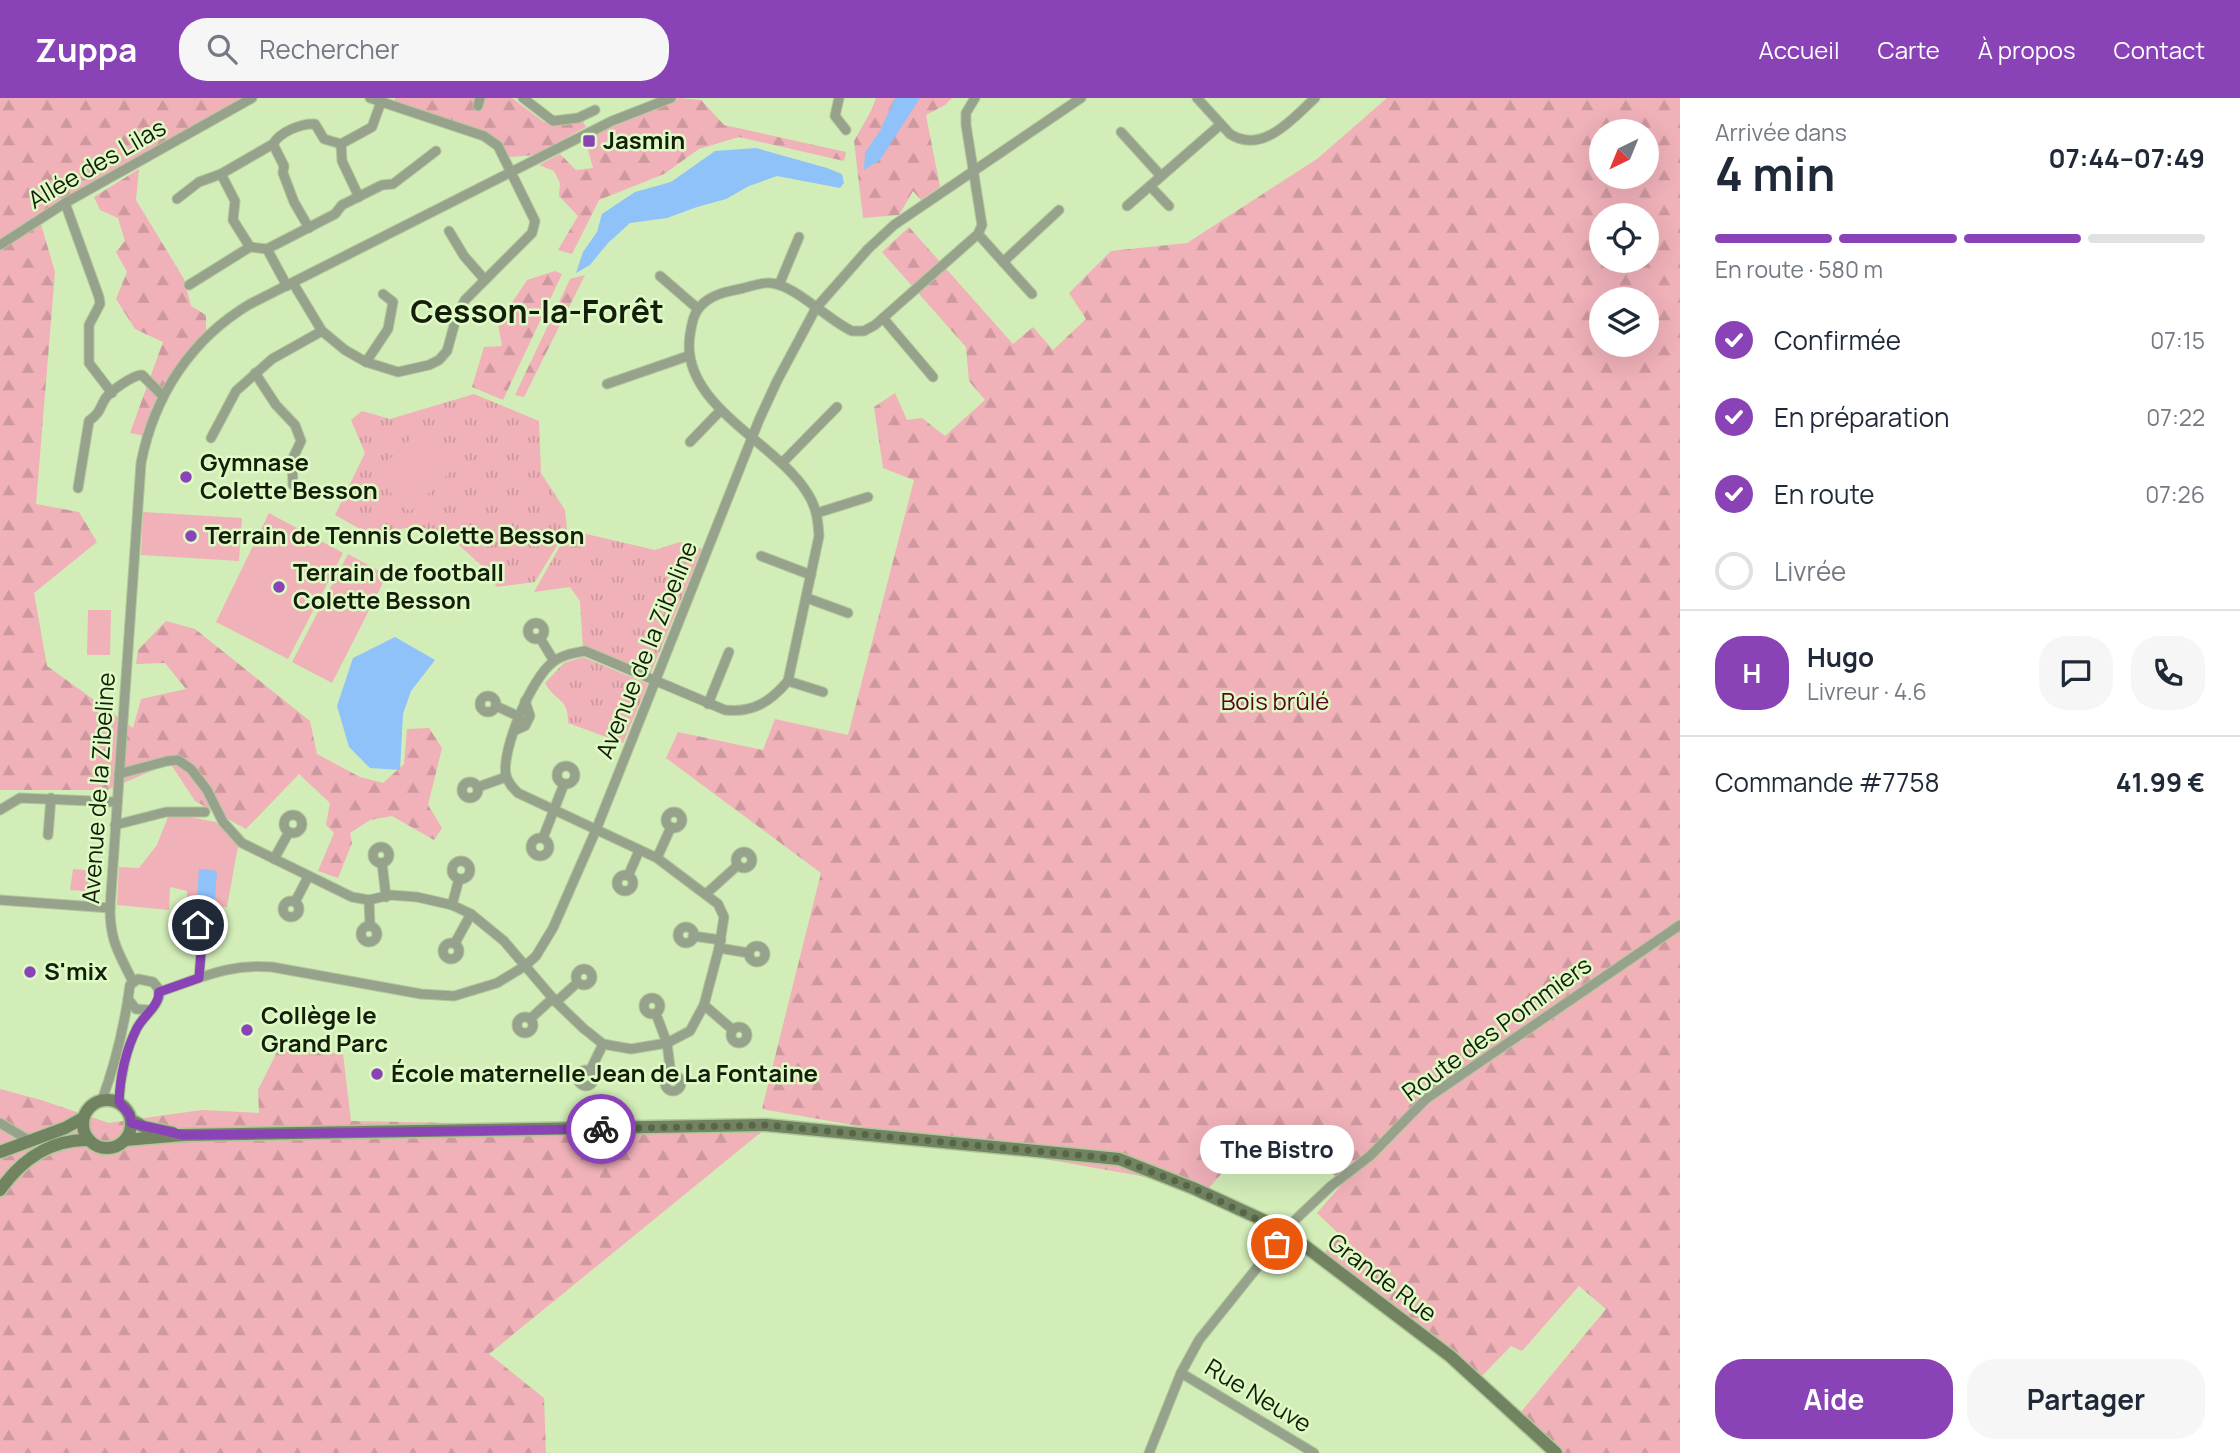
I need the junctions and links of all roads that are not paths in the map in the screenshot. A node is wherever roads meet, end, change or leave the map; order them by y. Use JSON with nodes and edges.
{"nodes":[{"id":1,"x":252,"y":98,"type":"edge"},
{"id":2,"x":370,"y":98,"type":"edge"},
{"id":3,"x":523,"y":98,"type":"edge"},
{"id":4,"x":671,"y":98,"type":"edge"},
{"id":5,"x":839,"y":98,"type":"edge"},
{"id":6,"x":975,"y":98,"type":"edge"},
{"id":7,"x":1081,"y":98,"type":"edge"},
{"id":8,"x":1197,"y":98,"type":"edge"},
{"id":9,"x":1315,"y":98,"type":"edge"},
{"id":10,"x":385,"y":101,"type":"edge"},
{"id":11,"x":595,"y":110,"type":"dead end"},
{"id":12,"x":1220,"y":125,"type":"junction"},
{"id":13,"x":846,"y":130,"type":"dead end"},
{"id":14,"x":1121,"y":132,"type":"dead end"},
{"id":15,"x":273,"y":144,"type":"junction"},
{"id":16,"x":341,"y":144,"type":"junction"},
{"id":17,"x":436,"y":151,"type":"dead end"},
{"id":18,"x":972,"y":171,"type":"junction"},
{"id":19,"x":511,"y":172,"type":"junction"},
{"id":20,"x":221,"y":174,"type":"junction"},
{"id":21,"x":1161,"y":176,"type":"junction"},
{"id":22,"x":1150,"y":186,"type":"junction"},
{"id":23,"x":359,"y":197,"type":"junction"},
{"id":24,"x":177,"y":199,"type":"dead end"},
{"id":25,"x":65,"y":203,"type":"junction"},
{"id":26,"x":1127,"y":206,"type":"dead end"},
{"id":27,"x":1169,"y":206,"type":"dead end"},
{"id":28,"x":1059,"y":210,"type":"dead end"},
{"id":29,"x":309,"y":228,"type":"junction"},
{"id":30,"x":449,"y":231,"type":"dead end"},
{"id":31,"x":978,"y":234,"type":"junction"},
{"id":32,"x":799,"y":237,"type":"dead end"},
{"id":33,"x":0,"y":246,"type":"edge"},
{"id":34,"x":250,"y":247,"type":"junction"},
{"id":35,"x":267,"y":249,"type":"junction"},
{"id":36,"x":1003,"y":262,"type":"junction"},
{"id":37,"x":660,"y":276,"type":"dead end"},
{"id":38,"x":485,"y":280,"type":"junction"},
{"id":39,"x":290,"y":284,"type":"junction"},
{"id":40,"x":189,"y":285,"type":"dead end"},
{"id":41,"x":779,"y":285,"type":"junction"},
{"id":42,"x":383,"y":294,"type":"dead end"},
{"id":43,"x":1032,"y":294,"type":"dead end"},
{"id":44,"x":697,"y":308,"type":"junction"},
{"id":45,"x":817,"y":308,"type":"junction"},
{"id":46,"x":883,"y":318,"type":"junction"},
{"id":47,"x":322,"y":331,"type":"junction"},
{"id":48,"x":688,"y":356,"type":"junction"},
{"id":49,"x":366,"y":362,"type":"junction"},
{"id":50,"x":255,"y":373,"type":"junction"},
{"id":51,"x":933,"y":377,"type":"dead end"},
{"id":52,"x":607,"y":384,"type":"dead end"},
{"id":53,"x":112,"y":393,"type":"junction"},
{"id":54,"x":163,"y":395,"type":"junction"},
{"id":55,"x":837,"y":407,"type":"dead end"},
{"id":56,"x":721,"y":410,"type":"junction"},
{"id":57,"x":211,"y":438,"type":"dead end"},
{"id":58,"x":753,"y":438,"type":"junction"},
{"id":59,"x":690,"y":442,"type":"dead end"},
{"id":60,"x":782,"y":463,"type":"junction"},
{"id":61,"x":293,"y":485,"type":"dead end"},
{"id":62,"x":78,"y":488,"type":"dead end"},
{"id":63,"x":868,"y":498,"type":"dead end"},
{"id":64,"x":817,"y":513,"type":"junction"},
{"id":65,"x":761,"y":556,"type":"dead end"},
{"id":66,"x":811,"y":575,"type":"junction"},
{"id":67,"x":807,"y":598,"type":"junction"},
{"id":68,"x":848,"y":613,"type":"dead end"},
{"id":69,"x":540,"y":638,"type":"dead end"},
{"id":70,"x":729,"y":652,"type":"dead end"},
{"id":71,"x":554,"y":661,"type":"junction"},
{"id":72,"x":788,"y":681,"type":"junction"},
{"id":73,"x":655,"y":682,"type":"junction"},
{"id":74,"x":824,"y":692,"type":"dead end"},
{"id":75,"x":525,"y":701,"type":"junction"},
{"id":76,"x":708,"y":704,"type":"junction"},
{"id":77,"x":496,"y":706,"type":"dead end"},
{"id":78,"x":520,"y":717,"type":"junction"},
{"id":79,"x":516,"y":730,"type":"junction"},
{"id":80,"x":119,"y":774,"type":"junction"},
{"id":81,"x":506,"y":777,"type":"junction"},
{"id":82,"x":564,"y":784,"type":"dead end"},
{"id":83,"x":478,"y":787,"type":"dead end"},
{"id":84,"x":51,"y":799,"type":"junction"},
{"id":85,"x":117,"y":802,"type":"junction"},
{"id":86,"x":554,"y":808,"type":"junction"},
{"id":87,"x":0,"y":810,"type":"edge"},
{"id":88,"x":205,"y":812,"type":"dead end"},
{"id":89,"x":115,"y":825,"type":"junction"},
{"id":90,"x":671,"y":827,"type":"dead end"},
{"id":91,"x":596,"y":830,"type":"junction"},
{"id":92,"x":289,"y":832,"type":"dead end"},
{"id":93,"x":48,"y":835,"type":"dead end"},
{"id":94,"x":543,"y":838,"type":"dead end"},
{"id":95,"x":639,"y":852,"type":"junction"},
{"id":96,"x":657,"y":858,"type":"junction"},
{"id":97,"x":274,"y":859,"type":"junction"},
{"id":98,"x":382,"y":863,"type":"dead end"},
{"id":99,"x":738,"y":865,"type":"dead end"},
{"id":100,"x":628,"y":876,"type":"dead end"},
{"id":101,"x":309,"y":877,"type":"junction"},
{"id":102,"x":459,"y":879,"type":"dead end"},
{"id":103,"x":707,"y":893,"type":"junction"},
{"id":104,"x":386,"y":897,"type":"junction"},
{"id":105,"x":0,"y":900,"type":"edge"},
{"id":106,"x":369,"y":900,"type":"junction"},
{"id":107,"x":295,"y":902,"type":"dead end"},
{"id":108,"x":452,"y":905,"type":"junction"},
{"id":109,"x":110,"y":908,"type":"junction"},
{"id":110,"x":471,"y":914,"type":"junction"},
{"id":111,"x":1680,"y":925,"type":"edge"},
{"id":112,"x":370,"y":926,"type":"dead end"},
{"id":113,"x":203,"y":928,"type":"dead end"},
{"id":114,"x":693,"y":936,"type":"dead end"},
{"id":115,"x":455,"y":943,"type":"dead end"},
{"id":116,"x":720,"y":944,"type":"junction"},
{"id":117,"x":749,"y":953,"type":"dead end"},
{"id":118,"x":525,"y":966,"type":"junction"},
{"id":119,"x":199,"y":978,"type":"junction"},
{"id":120,"x":133,"y":982,"type":"junction"},
{"id":121,"x":577,"y":983,"type":"dead end"},
{"id":122,"x":159,"y":992,"type":"junction"},
{"id":123,"x":128,"y":999,"type":"junction"},
{"id":124,"x":555,"y":1000,"type":"junction"},
{"id":125,"x":704,"y":1005,"type":"junction"},
{"id":126,"x":149,"y":1010,"type":"junction"},
{"id":127,"x":656,"y":1014,"type":"dead end"},
{"id":128,"x":530,"y":1019,"type":"dead end"},
{"id":129,"x":733,"y":1030,"type":"dead end"},
{"id":130,"x":667,"y":1043,"type":"junction"},
{"id":131,"x":603,"y":1044,"type":"junction"},
{"id":132,"x":590,"y":1071,"type":"dead end"},
{"id":133,"x":671,"y":1075,"type":"dead end"},
{"id":134,"x":103,"y":1100,"type":"junction"},
{"id":135,"x":119,"y":1102,"type":"junction"},
{"id":136,"x":83,"y":1118,"type":"junction"},
{"id":137,"x":0,"y":1123,"type":"edge"},
{"id":138,"x":131,"y":1123,"type":"junction"},
{"id":139,"x":183,"y":1135,"type":"junction"},
{"id":140,"x":89,"y":1140,"type":"junction"},
{"id":141,"x":125,"y":1140,"type":"junction"},
{"id":142,"x":30,"y":1141,"type":"junction"},
{"id":143,"x":0,"y":1152,"type":"edge"},
{"id":144,"x":0,"y":1190,"type":"edge"},
{"id":145,"x":1284,"y":1232,"type":"junction"},
{"id":146,"x":1181,"y":1373,"type":"junction"},
{"id":147,"x":1149,"y":1453,"type":"edge"},
{"id":148,"x":1314,"y":1453,"type":"edge"},
{"id":149,"x":1556,"y":1453,"type":"edge"}],
"edges":[{"from":1,"to":25,"type":"street","name":"Allée des Lilas"},
{"from":2,"to":10,"type":"street"},
{"from":3,"to":11,"type":"street"},
{"from":4,"to":19,"type":"street","name":"Avenue de la Zibeline"},
{"from":5,"to":13,"type":"street"},
{"from":6,"to":18,"type":"street"},
{"from":7,"to":18,"type":"street","name":"Avenue de la Zibeline"},
{"from":8,"to":12,"type":"street"},
{"from":9,"to":12,"type":"street"},
{"from":10,"to":16,"type":"street"},
{"from":10,"to":19,"type":"street"},
{"from":12,"to":21,"type":"street"},
{"from":14,"to":21,"type":"street"},
{"from":15,"to":16,"type":"street"},
{"from":15,"to":20,"type":"street"},
{"from":15,"to":29,"type":"street"},
{"from":16,"to":23,"type":"street"},
{"from":17,"to":23,"type":"street"},
{"from":18,"to":31,"type":"street"},
{"from":18,"to":45,"type":"street","name":"Avenue de la Zibeline"},
{"from":19,"to":38,"type":"street"},
{"from":19,"to":39,"type":"street","name":"Avenue de la Zibeline"},
{"from":20,"to":24,"type":"street"},
{"from":20,"to":34,"type":"street"},
{"from":21,"to":22,"type":"street"},
{"from":22,"to":26,"type":"street"},
{"from":22,"to":27,"type":"street"},
{"from":23,"to":29,"type":"street"},
{"from":25,"to":33,"type":"street","name":"Allée des Lilas"},
{"from":25,"to":53,"type":"street"},
{"from":28,"to":36,"type":"street"},
{"from":29,"to":35,"type":"street"},
{"from":30,"to":38,"type":"street"},
{"from":31,"to":36,"type":"street"},
{"from":31,"to":46,"type":"street"},
{"from":32,"to":41,"type":"street"},
{"from":34,"to":35,"type":"street"},
{"from":34,"to":40,"type":"street"},
{"from":35,"to":39,"type":"street"},
{"from":36,"to":43,"type":"street"},
{"from":37,"to":44,"type":"street"},
{"from":38,"to":49,"type":"street"},
{"from":39,"to":47,"type":"street"},
{"from":39,"to":54,"type":"street","name":"Avenue de la Zibeline"},
{"from":41,"to":44,"type":"street"},
{"from":41,"to":45,"type":"street"},
{"from":42,"to":49,"type":"street"},
{"from":44,"to":48,"type":"street"},
{"from":45,"to":46,"type":"street"},
{"from":45,"to":58,"type":"street","name":"Avenue de la Zibeline"},
{"from":46,"to":51,"type":"street"},
{"from":47,"to":49,"type":"street"},
{"from":47,"to":50,"type":"street"},
{"from":48,"to":52,"type":"street"},
{"from":48,"to":56,"type":"street"},
{"from":50,"to":57,"type":"street"},
{"from":50,"to":61,"type":"street"},
{"from":53,"to":54,"type":"street"},
{"from":53,"to":62,"type":"street"},
{"from":54,"to":80,"type":"street","name":"Avenue de la Zibeline"},
{"from":55,"to":60,"type":"street"},
{"from":56,"to":58,"type":"street"},
{"from":56,"to":59,"type":"street"},
{"from":58,"to":60,"type":"street"},
{"from":58,"to":73,"type":"street","name":"Avenue de la Zibeline"},
{"from":60,"to":64,"type":"street"},
{"from":63,"to":64,"type":"street"},
{"from":64,"to":66,"type":"street"},
{"from":65,"to":66,"type":"street"},
{"from":66,"to":67,"type":"street"},
{"from":67,"to":68,"type":"street"},
{"from":67,"to":72,"type":"street"},
{"from":69,"to":71,"type":"street"},
{"from":70,"to":76,"type":"street"},
{"from":71,"to":73,"type":"street"},
{"from":71,"to":75,"type":"street"},
{"from":72,"to":74,"type":"street"},
{"from":72,"to":76,"type":"street"},
{"from":73,"to":76,"type":"street"},
{"from":73,"to":91,"type":"street","name":"Avenue de la Zibeline"},
{"from":75,"to":78,"type":"street"},
{"from":75,"to":79,"type":"street"},
{"from":77,"to":78,"type":"street"},
{"from":78,"to":79,"type":"street"},
{"from":79,"to":81,"type":"street"},
{"from":80,"to":85,"type":"street","name":"Avenue de la Zibeline"},
{"from":80,"to":97,"type":"street"},
{"from":81,"to":83,"type":"street"},
{"from":81,"to":86,"type":"street"},
{"from":82,"to":86,"type":"street"},
{"from":84,"to":85,"type":"street"},
{"from":84,"to":87,"type":"street"},
{"from":84,"to":93,"type":"street"},
{"from":85,"to":89,"type":"street","name":"Avenue de la Zibeline"},
{"from":86,"to":91,"type":"street"},
{"from":86,"to":94,"type":"street"},
{"from":88,"to":89,"type":"street"},
{"from":89,"to":109,"type":"street","name":"Avenue de la Zibeline"},
{"from":90,"to":96,"type":"street"},
{"from":91,"to":95,"type":"street"},
{"from":91,"to":118,"type":"street","name":"Avenue de la Zibeline"},
{"from":92,"to":97,"type":"street"},
{"from":95,"to":96,"type":"street"},
{"from":95,"to":100,"type":"street"},
{"from":96,"to":103,"type":"street"},
{"from":97,"to":101,"type":"street"},
{"from":98,"to":104,"type":"street"},
{"from":99,"to":103,"type":"street"},
{"from":101,"to":106,"type":"street"},
{"from":101,"to":107,"type":"street"},
{"from":102,"to":108,"type":"street"},
{"from":103,"to":116,"type":"street"},
{"from":104,"to":106,"type":"street"},
{"from":104,"to":108,"type":"street"},
{"from":105,"to":109,"type":"street"},
{"from":106,"to":112,"type":"street"},
{"from":108,"to":110,"type":"street"},
{"from":109,"to":120,"type":"street","name":"Avenue de la Zibeline"},
{"from":110,"to":115,"type":"street"},
{"from":110,"to":118,"type":"street"},
{"from":111,"to":145,"type":"street","name":"Route des Pommiers"},
{"from":113,"to":119,"type":"street"},
{"from":114,"to":116,"type":"street"},
{"from":116,"to":117,"type":"street"},
{"from":116,"to":125,"type":"street"},
{"from":118,"to":119,"type":"street","name":"Avenue de la Zibeline"},
{"from":118,"to":124,"type":"street"},
{"from":119,"to":122,"type":"street","name":"Avenue de la Zibeline"},
{"from":120,"to":122,"type":"street"},
{"from":120,"to":123,"type":"street"},
{"from":121,"to":124,"type":"street"},
{"from":122,"to":126,"type":"street"},
{"from":123,"to":126,"type":"street"},
{"from":123,"to":134,"type":"street"},
{"from":124,"to":128,"type":"street"},
{"from":124,"to":131,"type":"street"},
{"from":125,"to":129,"type":"street"},
{"from":125,"to":130,"type":"street"},
{"from":126,"to":135,"type":"street"},
{"from":127,"to":130,"type":"street"},
{"from":130,"to":131,"type":"street"},
{"from":130,"to":133,"type":"street"},
{"from":131,"to":132,"type":"street"},
{"from":134,"to":135,"type":"main road"},
{"from":134,"to":136,"type":"main road"},
{"from":135,"to":138,"type":"main road"},
{"from":136,"to":140,"type":"main road"},
{"from":136,"to":142,"type":"main road"},
{"from":137,"to":142,"type":"street"},
{"from":138,"to":139,"type":"main road"},
{"from":138,"to":141,"type":"main road"},
{"from":139,"to":141,"type":"main road"},
{"from":139,"to":145,"type":"main road","name":"Grande Rue"},
{"from":140,"to":141,"type":"main road"},
{"from":140,"to":144,"type":"main road"},
{"from":142,"to":143,"type":"main road"},
{"from":145,"to":146,"type":"street","name":"Route des Pommiers"},
{"from":145,"to":149,"type":"main road","name":"Grande Rue"},
{"from":146,"to":147,"type":"street","name":"Route des Pommiers"},
{"from":146,"to":148,"type":"street","name":"Rue Neuve"}]}
